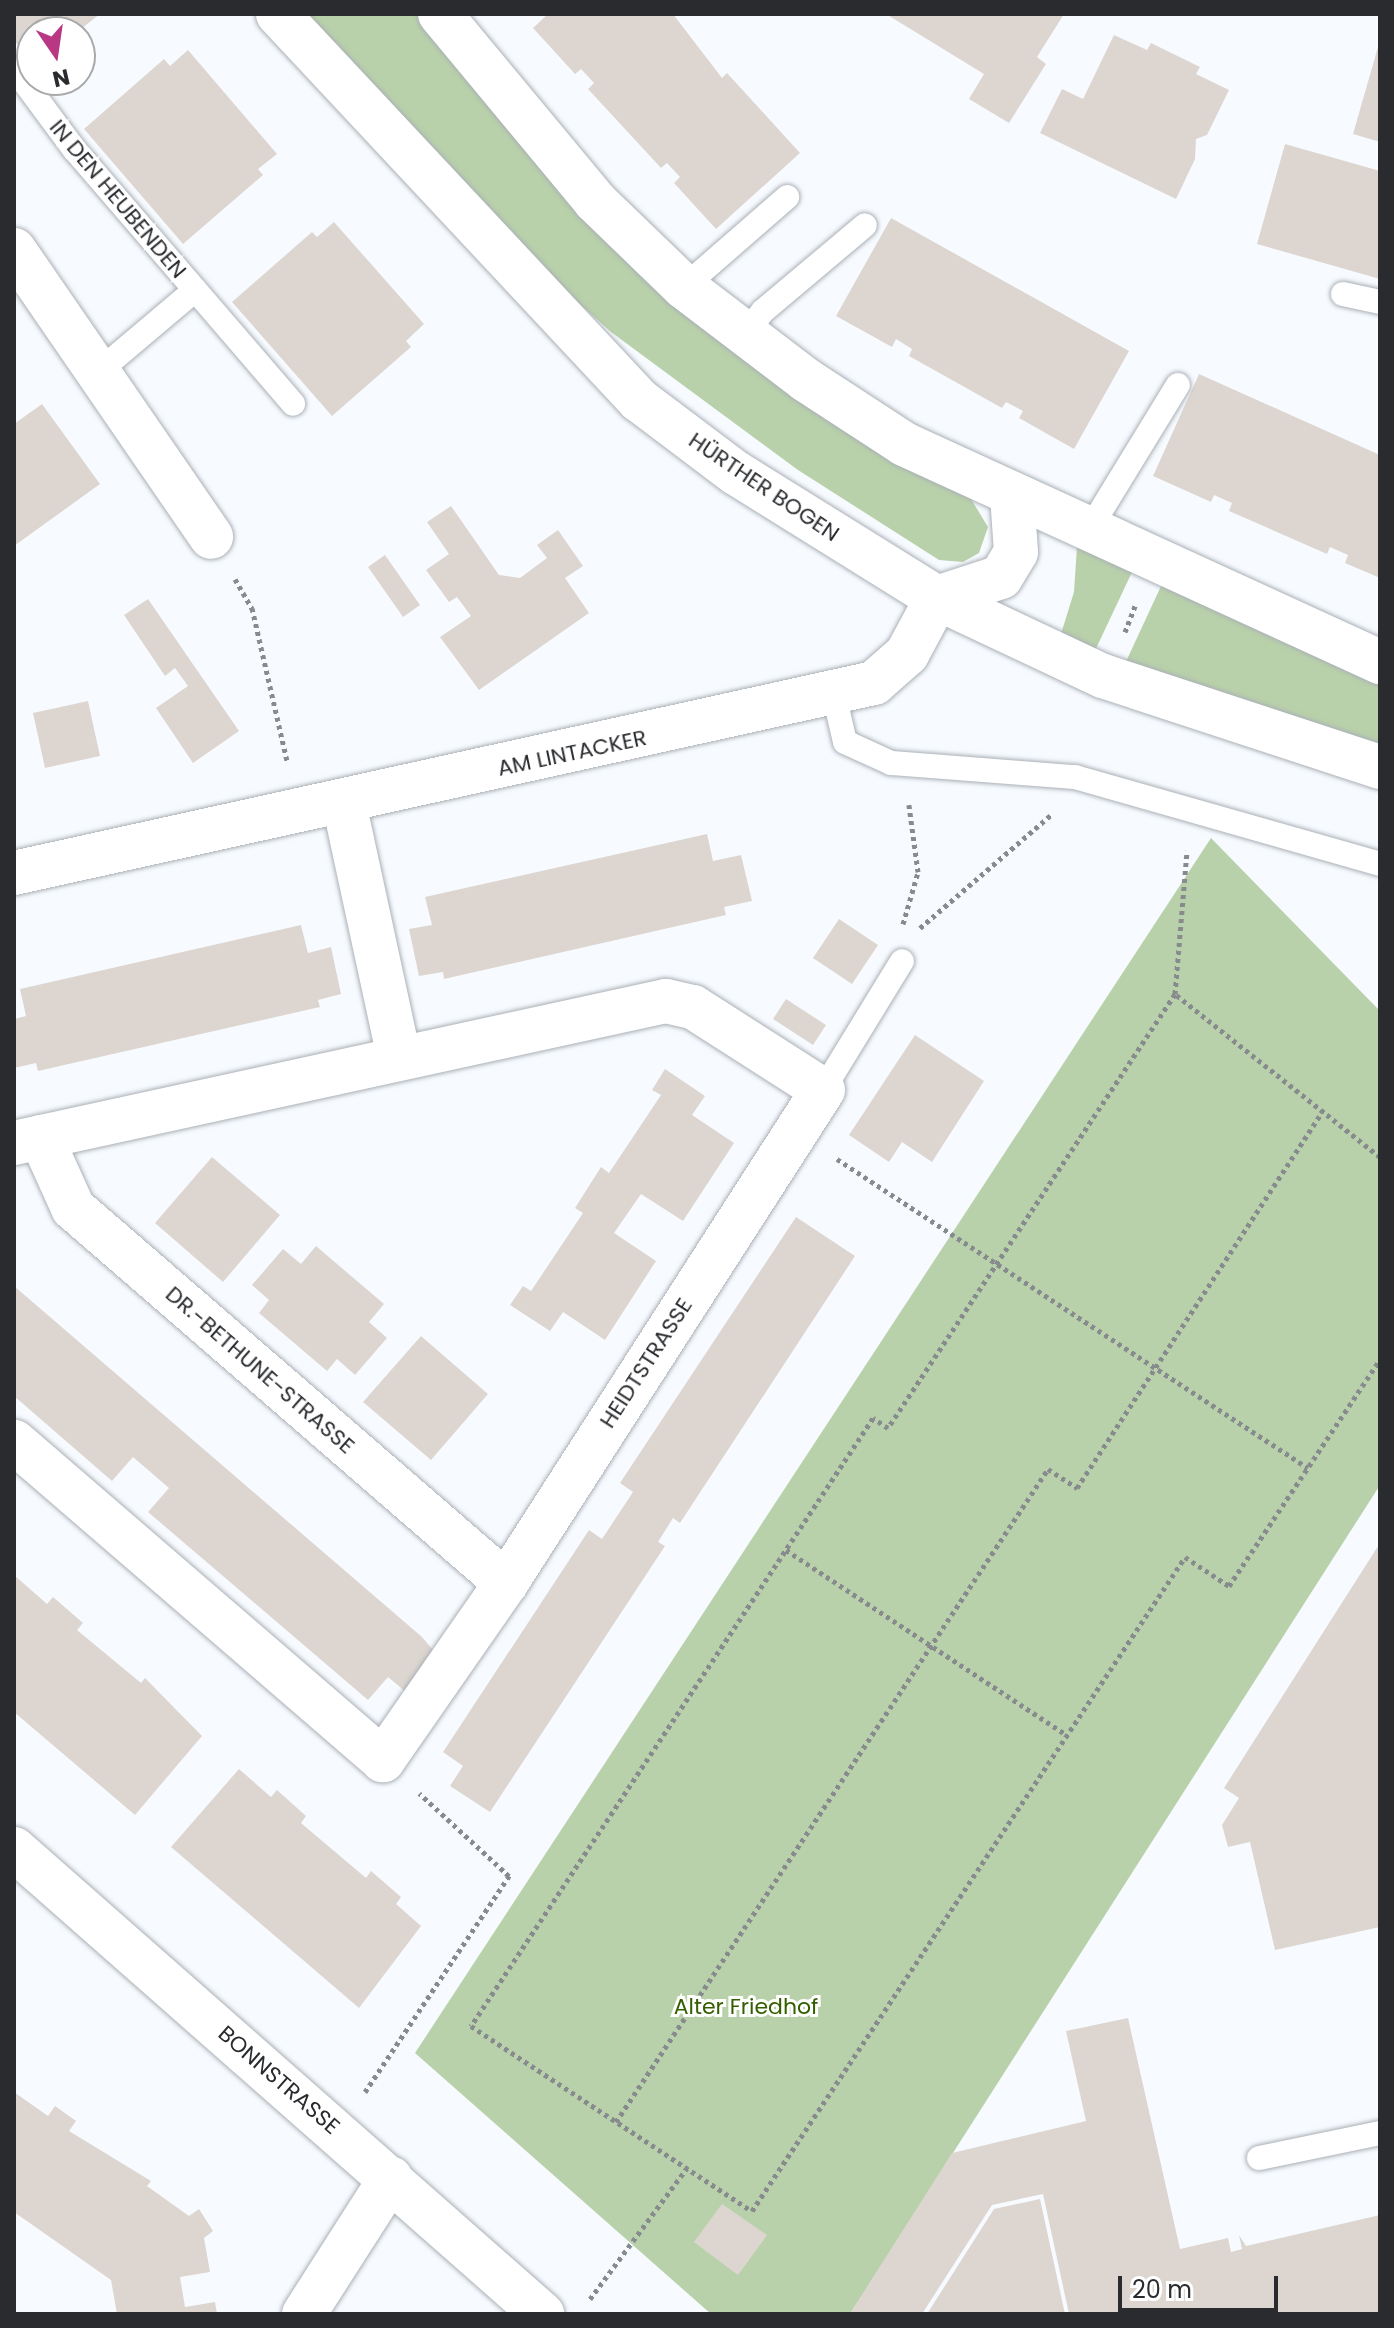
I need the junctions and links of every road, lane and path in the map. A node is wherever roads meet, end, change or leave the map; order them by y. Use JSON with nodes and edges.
{"nodes":[{"id":1,"x":278,"y":14,"type":"edge"},
{"id":2,"x":444,"y":15,"type":"edge"},
{"id":3,"x":14,"y":68,"type":"edge"},
{"id":4,"x":787,"y":197,"type":"dead end"},
{"id":5,"x":865,"y":225,"type":"dead end"},
{"id":6,"x":14,"y":250,"type":"edge"},
{"id":7,"x":684,"y":287,"type":"junction"},
{"id":8,"x":195,"y":290,"type":"junction"},
{"id":9,"x":1343,"y":294,"type":"dead end"},
{"id":10,"x":1380,"y":302,"type":"edge"},
{"id":11,"x":745,"y":334,"type":"junction"},
{"id":12,"x":98,"y":372,"type":"junction"},
{"id":13,"x":1178,"y":385,"type":"dead end"},
{"id":14,"x":293,"y":404,"type":"dead end"},
{"id":15,"x":1012,"y":495,"type":"junction"},
{"id":16,"x":1089,"y":530,"type":"junction"},
{"id":17,"x":211,"y":537,"type":"joint"},
{"id":18,"x":1154,"y":560,"type":"junction"},
{"id":19,"x":937,"y":598,"type":"junction"},
{"id":20,"x":1380,"y":662,"type":"edge"},
{"id":21,"x":1103,"y":676,"type":"junction"},
{"id":22,"x":834,"y":695,"type":"junction"},
{"id":23,"x":900,"y":765,"type":"junction"},
{"id":24,"x":1380,"y":767,"type":"edge"},
{"id":25,"x":1075,"y":777,"type":"junction"},
{"id":26,"x":344,"y":803,"type":"junction"},
{"id":27,"x":1193,"y":806,"type":"junction"},
{"id":28,"x":298,"y":812,"type":"junction"},
{"id":29,"x":1380,"y":864,"type":"edge"},
{"id":30,"x":14,"y":873,"type":"edge"},
{"id":31,"x":902,"y":961,"type":"junction"},
{"id":32,"x":1175,"y":994,"type":"junction"},
{"id":33,"x":399,"y":1058,"type":"junction"},
{"id":34,"x":823,"y":1090,"type":"junction"},
{"id":35,"x":1322,"y":1112,"type":"junction"},
{"id":36,"x":795,"y":1131,"type":"junction"},
{"id":37,"x":28,"y":1140,"type":"edge"},
{"id":38,"x":1380,"y":1157,"type":"edge"},
{"id":39,"x":997,"y":1264,"type":"junction"},
{"id":40,"x":1380,"y":1360,"type":"edge"},
{"id":41,"x":1156,"y":1369,"type":"junction"},
{"id":42,"x":14,"y":1442,"type":"edge"},
{"id":43,"x":1308,"y":1468,"type":"junction"},
{"id":44,"x":786,"y":1550,"type":"junction"},
{"id":45,"x":506,"y":1583,"type":"junction"},
{"id":46,"x":932,"y":1646,"type":"junction"},
{"id":47,"x":1067,"y":1735,"type":"junction"},
{"id":48,"x":383,"y":1760,"type":"junction"},
{"id":49,"x":14,"y":1849,"type":"edge"},
{"id":50,"x":616,"y":2122,"type":"junction"},
{"id":51,"x":339,"y":2132,"type":"junction"},
{"id":52,"x":1380,"y":2133,"type":"edge"},
{"id":53,"x":1259,"y":2158,"type":"dead end"},
{"id":54,"x":687,"y":2168,"type":"junction"},
{"id":55,"x":391,"y":2178,"type":"junction"},
{"id":56,"x":588,"y":2302,"type":"dead end"},
{"id":57,"x":304,"y":2314,"type":"edge"},
{"id":58,"x":542,"y":2314,"type":"edge"}],
"edges":[{"from":1,"to":19,"type":"street","name":"HÜRTHER BOGEN"},
{"from":2,"to":7,"type":"street"},
{"from":3,"to":8,"type":"lane","name":"IN DEN HEUBENDEN"},
{"from":4,"to":7,"type":"lane"},
{"from":5,"to":11,"type":"lane"},
{"from":6,"to":12,"type":"street"},
{"from":7,"to":11,"type":"street"},
{"from":8,"to":12,"type":"lane","name":"IN DEN HEUBENDEN"},
{"from":8,"to":14,"type":"lane","name":"IN DEN HEUBENDEN"},
{"from":9,"to":10,"type":"lane"},
{"from":11,"to":15,"type":"street"},
{"from":12,"to":17,"type":"street"},
{"from":13,"to":16,"type":"lane"},
{"from":15,"to":16,"type":"street"},
{"from":15,"to":19,"type":"street"},
{"from":16,"to":18,"type":"street"},
{"from":17,"to":28,"type":"path"},
{"from":18,"to":20,"type":"street"},
{"from":18,"to":21,"type":"path"},
{"from":19,"to":21,"type":"street","name":"HÜRTHER BOGEN"},
{"from":19,"to":22,"type":"street","name":"AM LINTACKER"},
{"from":21,"to":24,"type":"street","name":"HÜRTHER BOGEN"},
{"from":22,"to":23,"type":"lane"},
{"from":22,"to":26,"type":"street","name":"AM LINTACKER"},
{"from":23,"to":25,"type":"lane"},
{"from":23,"to":31,"type":"path"},
{"from":25,"to":27,"type":"lane"},
{"from":25,"to":31,"type":"path"},
{"from":26,"to":28,"type":"street","name":"AM LINTACKER"},
{"from":26,"to":33,"type":"street"},
{"from":27,"to":29,"type":"lane"},
{"from":27,"to":32,"type":"path"},
{"from":28,"to":30,"type":"street","name":"AM LINTACKER"},
{"from":31,"to":34,"type":"lane","name":"HEIDTSTRASSE"},
{"from":32,"to":35,"type":"path"},
{"from":32,"to":39,"type":"path"},
{"from":33,"to":34,"type":"street","name":"DR.-BETHUNE-STRASSE"},
{"from":33,"to":37,"type":"street","name":"DR.-BETHUNE-STRASSE"},
{"from":34,"to":36,"type":"street","name":"HEIDTSTRASSE"},
{"from":35,"to":38,"type":"path"},
{"from":35,"to":41,"type":"path"},
{"from":36,"to":39,"type":"path"},
{"from":36,"to":45,"type":"street","name":"HEIDTSTRASSE"},
{"from":37,"to":45,"type":"street","name":"DR.-BETHUNE-STRASSE"},
{"from":39,"to":41,"type":"path"},
{"from":39,"to":44,"type":"path"},
{"from":40,"to":43,"type":"path"},
{"from":41,"to":43,"type":"path"},
{"from":41,"to":46,"type":"path"},
{"from":42,"to":48,"type":"street"},
{"from":43,"to":47,"type":"path"},
{"from":44,"to":46,"type":"path"},
{"from":44,"to":50,"type":"path"},
{"from":45,"to":48,"type":"street","name":"HEIDTSTRASSE"},
{"from":46,"to":47,"type":"path"},
{"from":46,"to":50,"type":"path"},
{"from":47,"to":54,"type":"path"},
{"from":48,"to":51,"type":"path"},
{"from":49,"to":51,"type":"street","name":"BONNSTRASSE"},
{"from":50,"to":54,"type":"path"},
{"from":51,"to":55,"type":"street","name":"BONNSTRASSE"},
{"from":52,"to":53,"type":"lane"},
{"from":54,"to":56,"type":"path"},
{"from":55,"to":57,"type":"street"},
{"from":55,"to":58,"type":"street","name":"BONNSTRASSE"}]}
